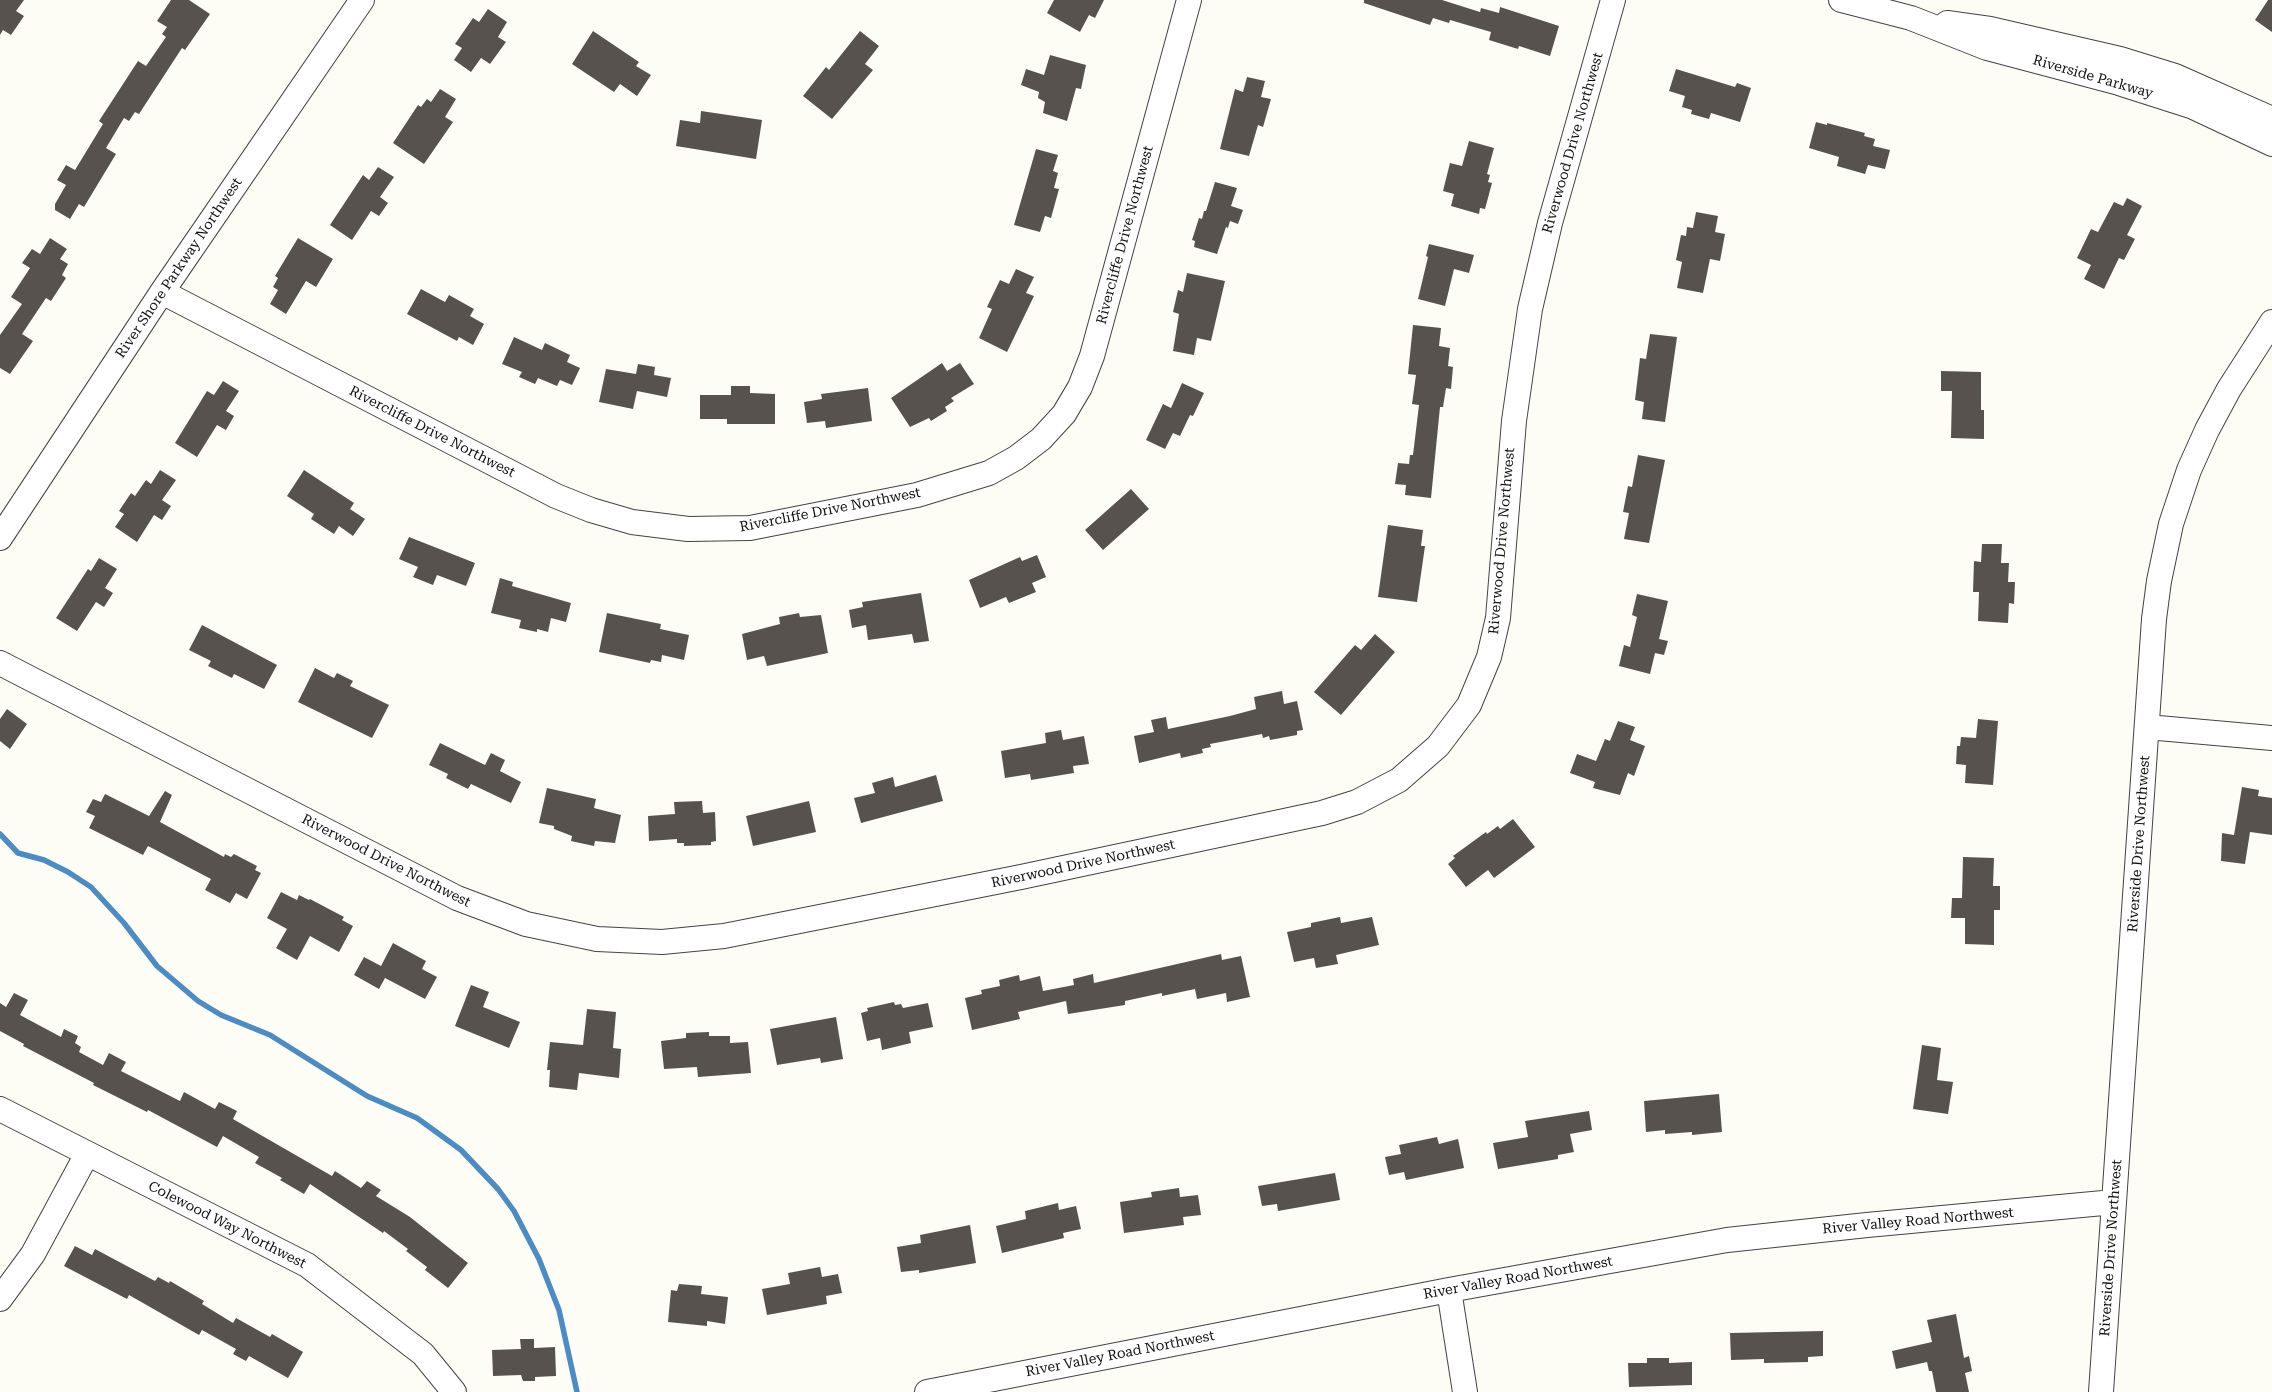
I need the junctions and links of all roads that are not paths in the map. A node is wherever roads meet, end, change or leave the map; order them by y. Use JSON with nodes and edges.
{"nodes":[{"id":1,"x":362,"y":0,"type":"edge"},
{"id":2,"x":1189,"y":0,"type":"edge"},
{"id":3,"x":1613,"y":0,"type":"edge"},
{"id":4,"x":1841,"y":0,"type":"edge"},
{"id":5,"x":1911,"y":18,"type":"junction"},
{"id":6,"x":2272,"y":119,"type":"edge"},
{"id":7,"x":2272,"y":144,"type":"edge"},
{"id":8,"x":162,"y":292,"type":"junction"},
{"id":9,"x":2272,"y":322,"type":"edge"},
{"id":10,"x":0,"y":538,"type":"edge"},
{"id":11,"x":0,"y":663,"type":"edge"},
{"id":12,"x":2147,"y":727,"type":"junction"},
{"id":13,"x":2272,"y":738,"type":"edge"},
{"id":14,"x":0,"y":1109,"type":"edge"},
{"id":15,"x":87,"y":1154,"type":"junction"},
{"id":16,"x":2114,"y":1202,"type":"junction"},
{"id":17,"x":1449,"y":1290,"type":"junction"},
{"id":18,"x":0,"y":1299,"type":"edge"},
{"id":19,"x":454,"y":1392,"type":"edge"},
{"id":20,"x":927,"y":1392,"type":"edge"},
{"id":21,"x":1465,"y":1392,"type":"edge"},
{"id":22,"x":2101,"y":1392,"type":"edge"}],
"edges":[{"from":1,"to":8,"type":"street","name":"River Shore Parkway Northwest"},
{"from":2,"to":8,"type":"street","name":"Rivercliffe Drive Northwest"},
{"from":3,"to":11,"type":"street","name":"Riverwood Drive Northwest"},
{"from":4,"to":5,"type":"street","name":"Riverside Parkway"},
{"from":5,"to":6,"type":"street","name":"Riverside Parkway"},
{"from":5,"to":7,"type":"street","name":"Riverside Parkway"},
{"from":8,"to":10,"type":"street","name":"River Shore Parkway Northwest"},
{"from":9,"to":12,"type":"street","name":"Riverside Drive Northwest"},
{"from":12,"to":13,"type":"street"},
{"from":12,"to":16,"type":"street","name":"Riverside Drive Northwest"},
{"from":14,"to":15,"type":"street","name":"Colewood Way Northwest"},
{"from":15,"to":18,"type":"street"},
{"from":15,"to":19,"type":"street","name":"Colewood Way Northwest"},
{"from":16,"to":17,"type":"street","name":"River Valley Road Northwest"},
{"from":16,"to":22,"type":"street","name":"Riverside Drive Northwest"},
{"from":17,"to":20,"type":"street","name":"River Valley Road Northwest"},
{"from":17,"to":21,"type":"street"}]}
